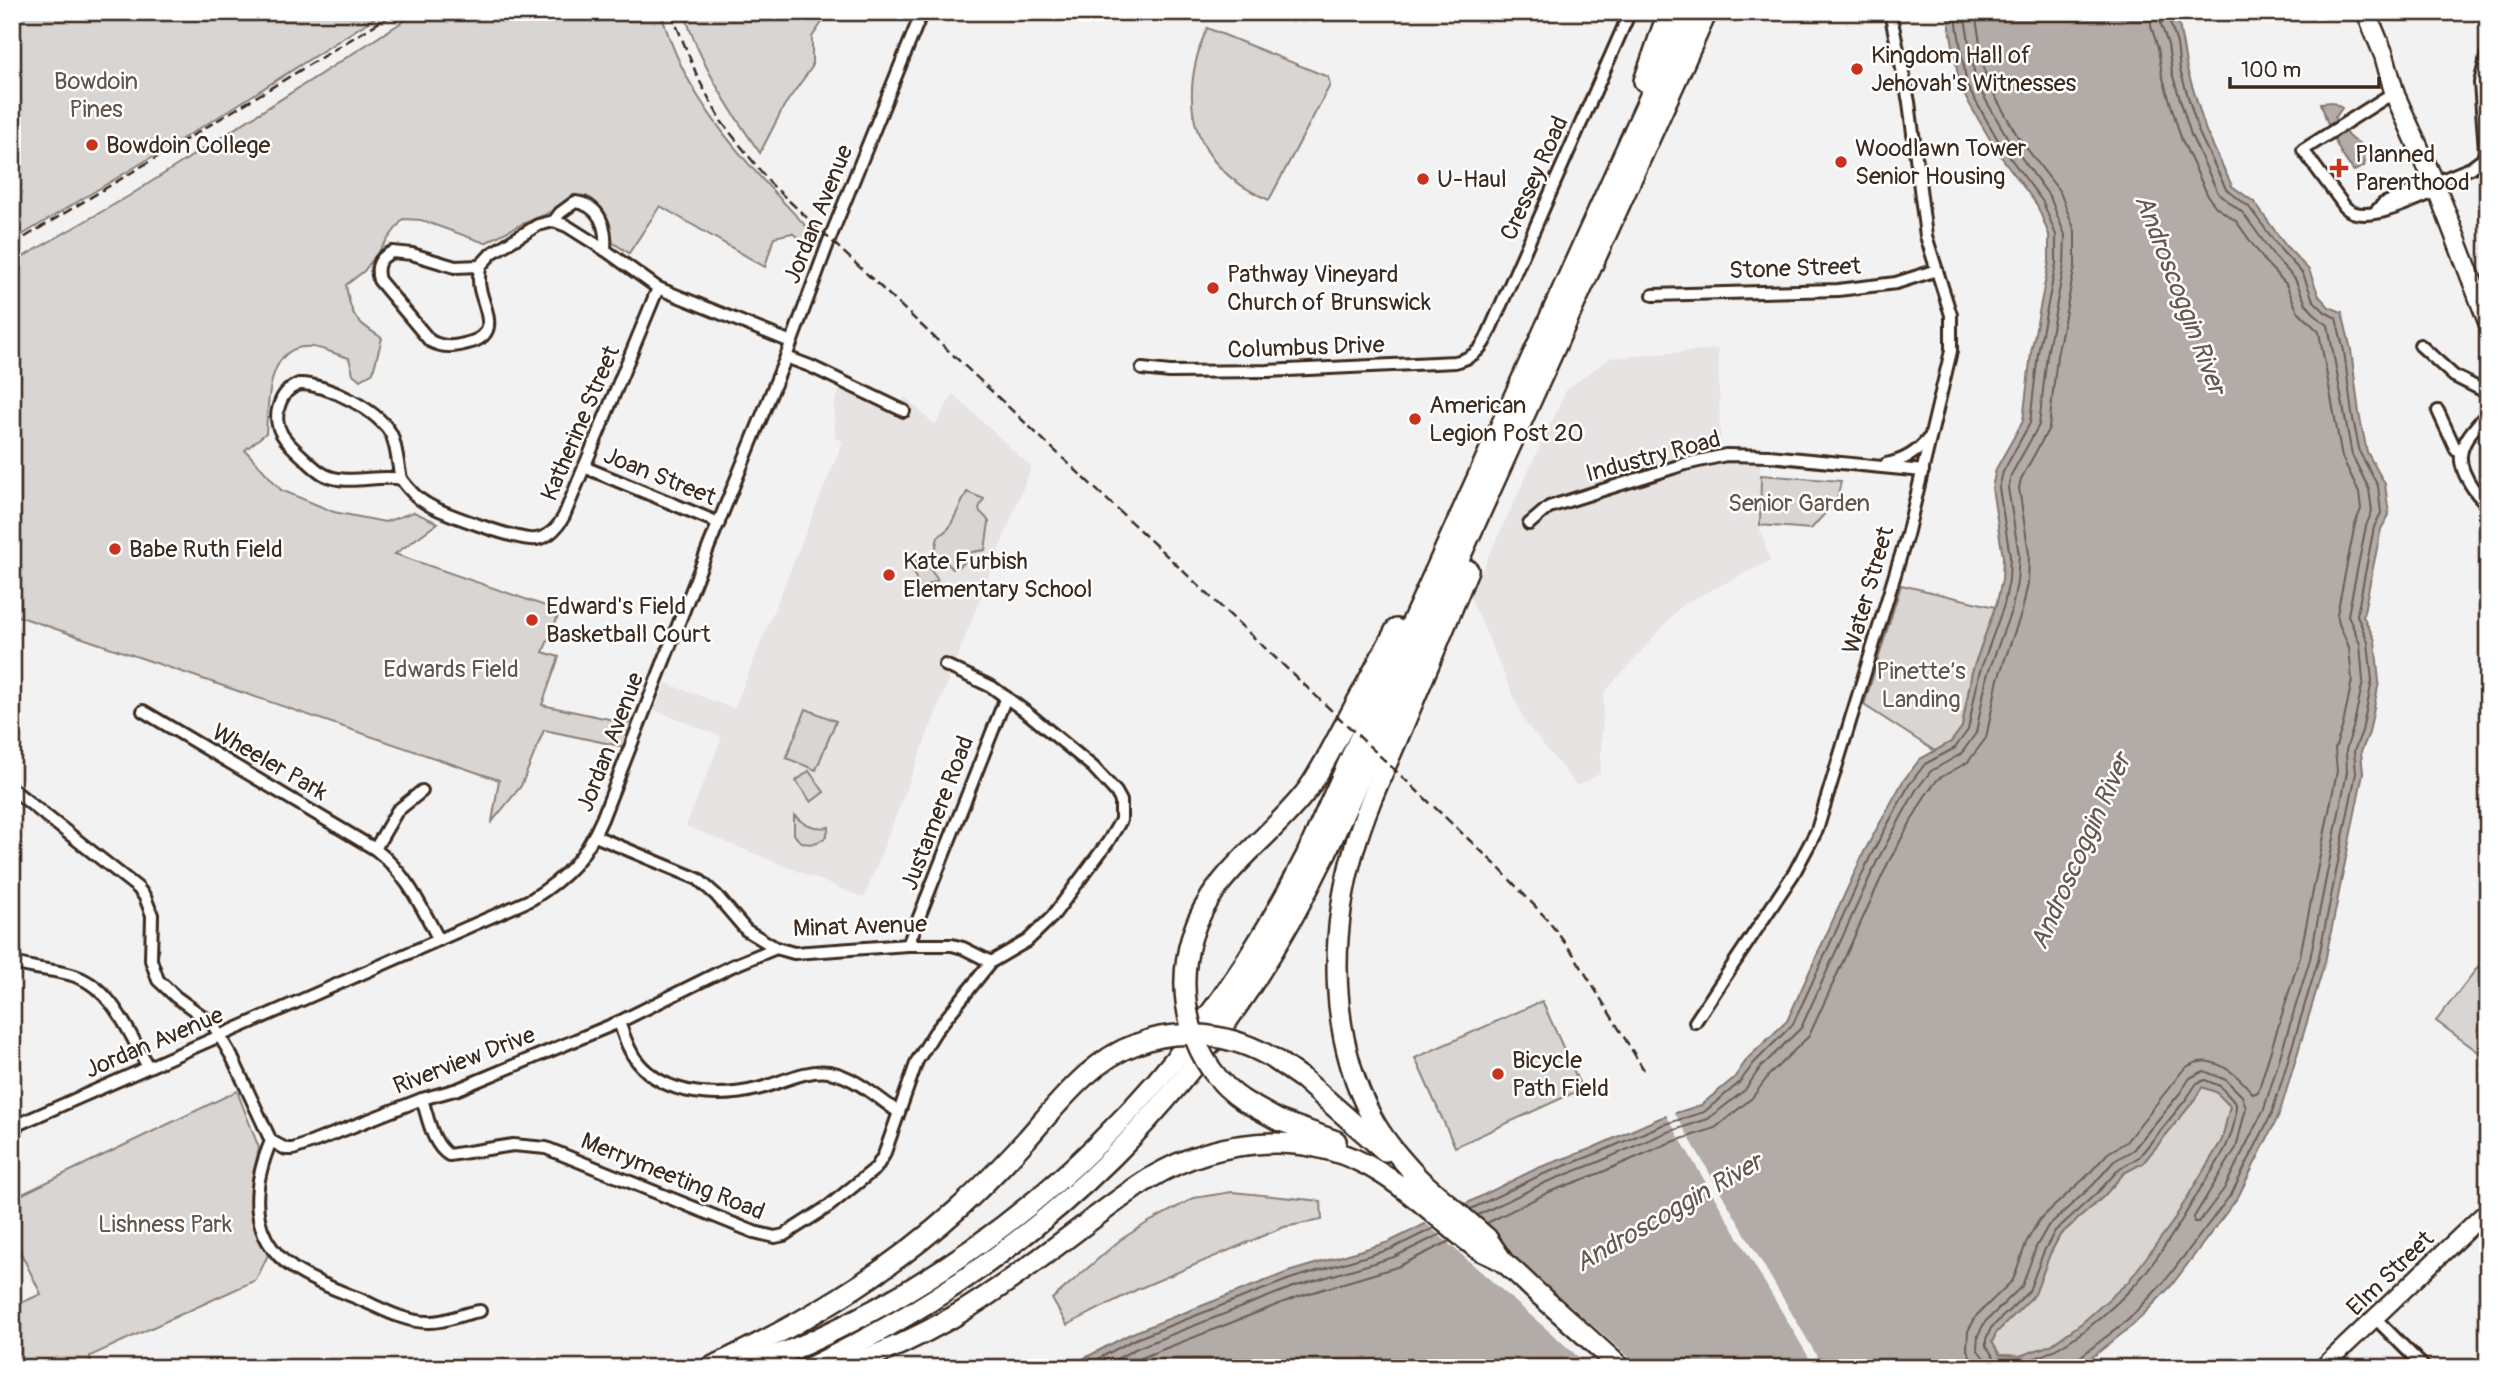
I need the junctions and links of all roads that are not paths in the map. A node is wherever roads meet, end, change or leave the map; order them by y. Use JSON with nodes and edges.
{"nodes":[{"id":1,"x":922,"y":12,"type":"edge"},
{"id":2,"x":1630,"y":12,"type":"edge"},
{"id":3,"x":1668,"y":12,"type":"edge"},
{"id":4,"x":1688,"y":12,"type":"edge"},
{"id":5,"x":1707,"y":12,"type":"edge"},
{"id":6,"x":1890,"y":12,"type":"edge"},
{"id":7,"x":2366,"y":12,"type":"edge"},
{"id":8,"x":2488,"y":50,"type":"edge"},
{"id":9,"x":2395,"y":95,"type":"junction"},
{"id":10,"x":1629,"y":143,"type":"junction"},
{"id":11,"x":2483,"y":159,"type":"junction"},
{"id":12,"x":2488,"y":170,"type":"edge"},
{"id":13,"x":2436,"y":187,"type":"junction"},
{"id":14,"x":554,"y":221,"type":"junction"},
{"id":15,"x":605,"y":250,"type":"junction"},
{"id":16,"x":480,"y":266,"type":"junction"},
{"id":17,"x":1937,"y":270,"type":"junction"},
{"id":18,"x":658,"y":288,"type":"junction"},
{"id":19,"x":1653,"y":295,"type":"dead end"},
{"id":20,"x":2488,"y":321,"type":"edge"},
{"id":21,"x":791,"y":342,"type":"junction"},
{"id":22,"x":2420,"y":345,"type":"dead end"},
{"id":23,"x":1471,"y":356,"type":"joint"},
{"id":24,"x":786,"y":357,"type":"junction"},
{"id":25,"x":1142,"y":369,"type":"dead end"},
{"id":26,"x":2488,"y":393,"type":"edge"},
{"id":27,"x":904,"y":411,"type":"dead end"},
{"id":28,"x":2438,"y":411,"type":"dead end"},
{"id":29,"x":2488,"y":412,"type":"edge"},
{"id":30,"x":1520,"y":425,"type":"junction"},
{"id":31,"x":1931,"y":434,"type":"junction"},
{"id":32,"x":2461,"y":452,"type":"junction"},
{"id":33,"x":1879,"y":466,"type":"junction"},
{"id":34,"x":584,"y":467,"type":"junction"},
{"id":35,"x":1923,"y":471,"type":"junction"},
{"id":36,"x":401,"y":479,"type":"junction"},
{"id":37,"x":2488,"y":505,"type":"edge"},
{"id":38,"x":719,"y":523,"type":"junction"},
{"id":39,"x":1529,"y":524,"type":"dead end"},
{"id":40,"x":1434,"y":574,"type":"junction"},
{"id":41,"x":945,"y":665,"type":"dead end"},
{"id":42,"x":1006,"y":697,"type":"junction"},
{"id":43,"x":144,"y":711,"type":"dead end"},
{"id":44,"x":12,"y":789,"type":"edge"},
{"id":45,"x":422,"y":791,"type":"dead end"},
{"id":46,"x":595,"y":836,"type":"junction"},
{"id":47,"x":375,"y":849,"type":"junction"},
{"id":48,"x":439,"y":940,"type":"junction"},
{"id":49,"x":908,"y":945,"type":"junction"},
{"id":50,"x":776,"y":948,"type":"junction"},
{"id":51,"x":12,"y":962,"type":"edge"},
{"id":52,"x":991,"y":962,"type":"junction"},
{"id":53,"x":620,"y":1022,"type":"junction"},
{"id":54,"x":1695,"y":1022,"type":"dead end"},
{"id":55,"x":221,"y":1036,"type":"junction"},
{"id":56,"x":148,"y":1067,"type":"junction"},
{"id":57,"x":422,"y":1099,"type":"junction"},
{"id":58,"x":898,"y":1112,"type":"junction"},
{"id":59,"x":12,"y":1127,"type":"edge"},
{"id":60,"x":271,"y":1142,"type":"junction"},
{"id":61,"x":1413,"y":1185,"type":"junction"},
{"id":62,"x":2488,"y":1210,"type":"edge"},
{"id":63,"x":480,"y":1311,"type":"dead end"},
{"id":64,"x":2375,"y":1318,"type":"junction"},
{"id":65,"x":709,"y":1368,"type":"edge"},
{"id":66,"x":741,"y":1368,"type":"edge"},
{"id":67,"x":807,"y":1368,"type":"edge"},
{"id":68,"x":843,"y":1368,"type":"edge"},
{"id":69,"x":1621,"y":1368,"type":"edge"},
{"id":70,"x":2322,"y":1368,"type":"edge"},
{"id":71,"x":2425,"y":1368,"type":"edge"}],
"edges":[{"from":1,"to":21,"type":"street","name":"Jordan Avenue"},
{"from":2,"to":23,"type":"street","name":"Cressey Road"},
{"from":3,"to":10,"type":"highway"},
{"from":4,"to":10,"type":"highway"},
{"from":5,"to":30,"type":"highway"},
{"from":6,"to":17,"type":"street","name":"Water Street"},
{"from":7,"to":9,"type":"main road"},
{"from":8,"to":11,"type":"street"},
{"from":9,"to":13,"type":"main road"},
{"from":9,"to":13,"type":"street"},
{"from":10,"to":40,"type":"highway"},
{"from":11,"to":12,"type":"street"},
{"from":11,"to":13,"type":"street"},
{"from":13,"to":20,"type":"main road"},
{"from":14,"to":15,"type":"street"},
{"from":14,"to":15,"type":"street"},
{"from":14,"to":16,"type":"street"},
{"from":15,"to":18,"type":"street"},
{"from":16,"to":16,"type":"street"},
{"from":17,"to":19,"type":"street","name":"Stone Street"},
{"from":17,"to":31,"type":"street","name":"Water Street"},
{"from":18,"to":21,"type":"street"},
{"from":18,"to":34,"type":"street","name":"Katherine Street"},
{"from":21,"to":24,"type":"street","name":"Jordan Avenue"},
{"from":22,"to":26,"type":"street"},
{"from":23,"to":25,"type":"street","name":"Columbus Drive"},
{"from":24,"to":27,"type":"street"},
{"from":24,"to":38,"type":"street","name":"Jordan Avenue"},
{"from":28,"to":32,"type":"street"},
{"from":29,"to":32,"type":"street"},
{"from":30,"to":61,"type":"highway"},
{"from":30,"to":67,"type":"highway"},
{"from":31,"to":33,"type":"street","name":"Industry Road"},
{"from":31,"to":35,"type":"street","name":"Water Street"},
{"from":32,"to":37,"type":"street"},
{"from":33,"to":35,"type":"street","name":"Industry Road"},
{"from":33,"to":39,"type":"street","name":"Industry Road"},
{"from":34,"to":36,"type":"street","name":"Katherine Street"},
{"from":34,"to":38,"type":"street","name":"Joan Street"},
{"from":35,"to":54,"type":"street","name":"Water Street"},
{"from":36,"to":36,"type":"street"},
{"from":38,"to":46,"type":"street","name":"Jordan Avenue"},
{"from":40,"to":61,"type":"highway","bridge":true},
{"from":40,"to":66,"type":"highway"},
{"from":41,"to":42,"type":"street","name":"Merrymeeting Road"},
{"from":42,"to":49,"type":"street","name":"Justamere Road"},
{"from":42,"to":52,"type":"street","name":"Merrymeeting Road"},
{"from":43,"to":47,"type":"street","name":"Wheeler Park"},
{"from":44,"to":55,"type":"street"},
{"from":45,"to":47,"type":"street"},
{"from":46,"to":48,"type":"street","name":"Jordan Avenue"},
{"from":46,"to":50,"type":"street","name":"Minat Avenue"},
{"from":47,"to":48,"type":"street","name":"Wheeler Park"},
{"from":48,"to":55,"type":"street","name":"Jordan Avenue"},
{"from":49,"to":50,"type":"street","name":"Minat Avenue"},
{"from":49,"to":52,"type":"street","name":"Minat Avenue"},
{"from":50,"to":53,"type":"street","name":"Riverview Drive"},
{"from":51,"to":56,"type":"street"},
{"from":52,"to":58,"type":"street","name":"Merrymeeting Road"},
{"from":53,"to":57,"type":"street","name":"Riverview Drive"},
{"from":53,"to":58,"type":"street"},
{"from":55,"to":56,"type":"street","name":"Jordan Avenue"},
{"from":55,"to":60,"type":"street"},
{"from":56,"to":59,"type":"street","name":"Jordan Avenue"},
{"from":57,"to":58,"type":"street","name":"Merrymeeting Road"},
{"from":57,"to":60,"type":"street","name":"Riverview Drive"},
{"from":60,"to":63,"type":"street"},
{"from":61,"to":65,"type":"highway","bridge":true},
{"from":61,"to":68,"type":"highway"},
{"from":61,"to":69,"type":"highway"},
{"from":62,"to":64,"type":"main road","name":"Elm Street"},
{"from":64,"to":70,"type":"main road","name":"Elm Street"},
{"from":64,"to":71,"type":"street"}]}
